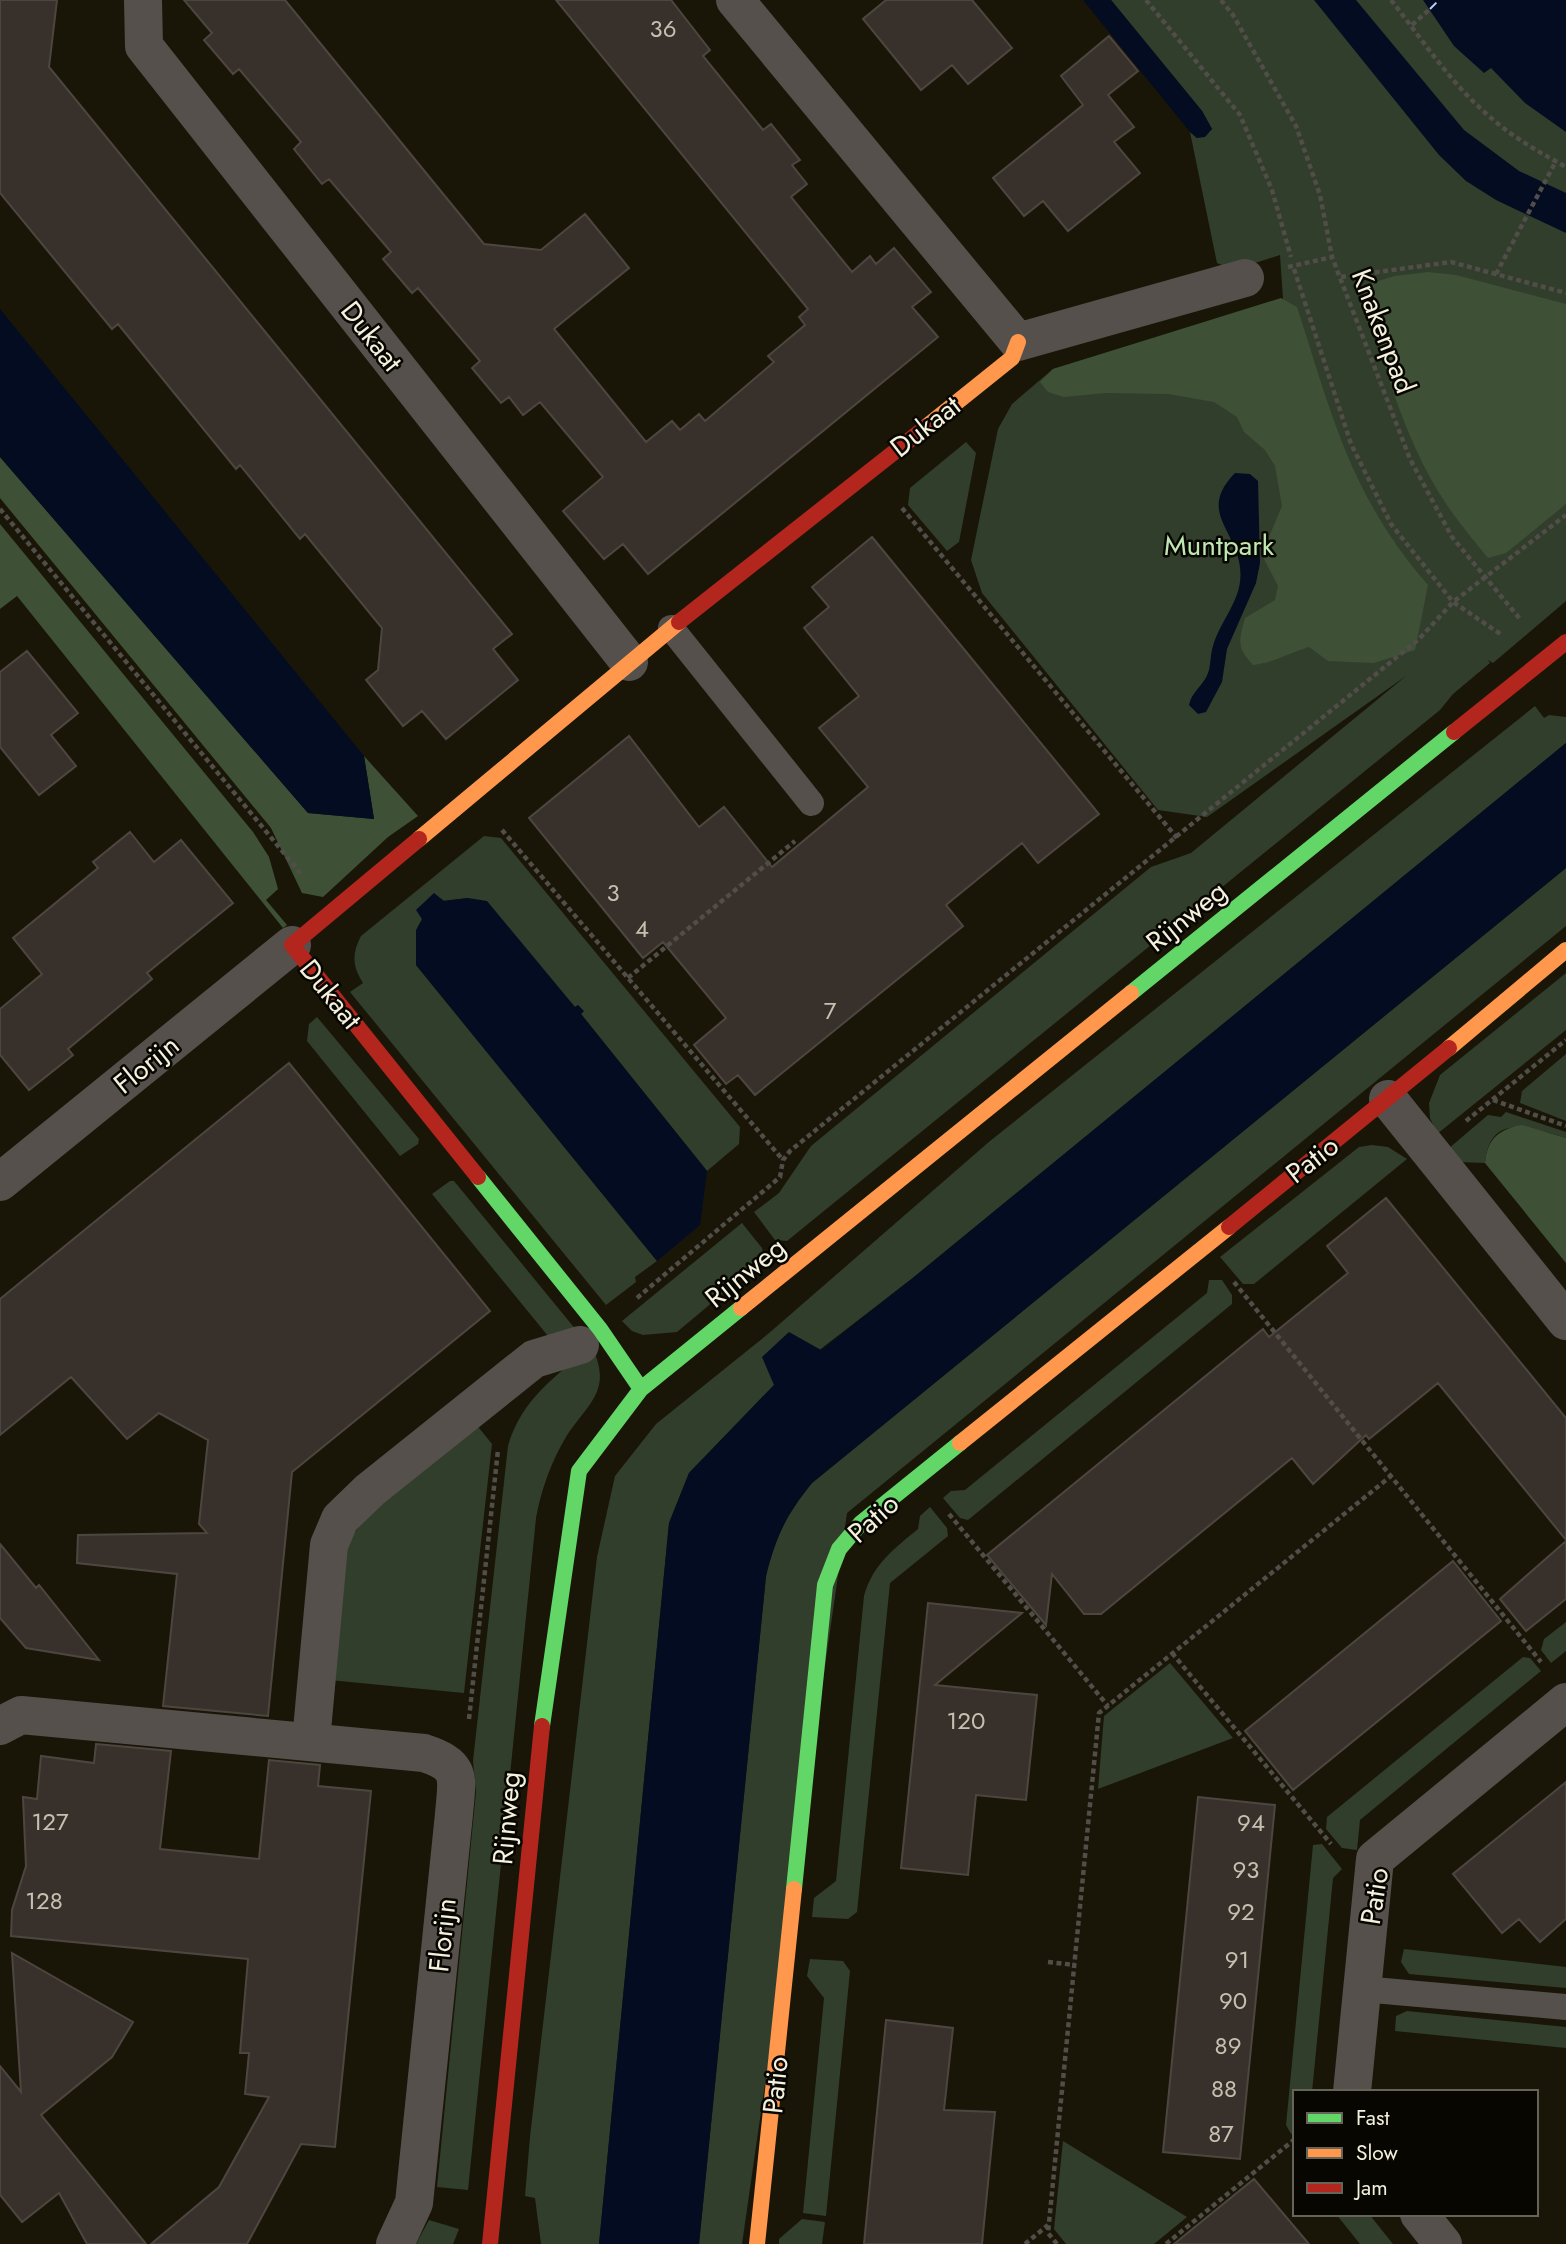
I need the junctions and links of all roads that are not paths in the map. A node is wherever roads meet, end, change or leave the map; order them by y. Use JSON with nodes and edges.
{"nodes":[{"id":1,"x":143,"y":0,"type":"edge"},
{"id":2,"x":735,"y":0,"type":"edge"},
{"id":3,"x":1245,"y":278,"type":"dead end"},
{"id":4,"x":1018,"y":342,"type":"junction"},
{"id":5,"x":671,"y":628,"type":"junction"},
{"id":6,"x":1566,"y":642,"type":"edge"},
{"id":7,"x":629,"y":662,"type":"junction"},
{"id":8,"x":811,"y":803,"type":"road end"},
{"id":9,"x":292,"y":945,"type":"junction"},
{"id":10,"x":1566,"y":950,"type":"edge"},
{"id":11,"x":1388,"y":1099,"type":"junction"},
{"id":12,"x":0,"y":1182,"type":"edge"},
{"id":13,"x":1566,"y":1321,"type":"edge"},
{"id":14,"x":590,"y":1337,"type":"junction"},
{"id":15,"x":642,"y":1389,"type":"junction"},
{"id":16,"x":1557,"y":1686,"type":"edge"},
{"id":17,"x":0,"y":1726,"type":"edge"},
{"id":18,"x":311,"y":1741,"type":"junction"},
{"id":19,"x":1362,"y":1989,"type":"junction"},
{"id":20,"x":1566,"y":2007,"type":"edge"},
{"id":21,"x":1352,"y":2090,"type":"edge"},
{"id":22,"x":1421,"y":2216,"type":"edge"},
{"id":23,"x":395,"y":2244,"type":"edge"},
{"id":24,"x":489,"y":2244,"type":"edge"},
{"id":25,"x":757,"y":2244,"type":"edge"},
{"id":26,"x":1443,"y":2244,"type":"edge"}],
"edges":[{"from":1,"to":7,"type":"street","name":"Dukaat"},
{"from":2,"to":4,"type":"street"},
{"from":3,"to":4,"type":"street"},
{"from":4,"to":5,"type":"street","name":"Dukaat"},
{"from":5,"to":7,"type":"street","name":"Dukaat"},
{"from":5,"to":8,"type":"lane"},
{"from":6,"to":15,"type":"street","name":"Rijnweg"},
{"from":7,"to":9,"type":"street","name":"Dukaat"},
{"from":9,"to":12,"type":"street","name":"Florijn"},
{"from":9,"to":14,"type":"street","name":"Dukaat"},
{"from":10,"to":11,"type":"street","name":"Patio"},
{"from":11,"to":13,"type":"street"},
{"from":11,"to":25,"type":"street","name":"Patio"},
{"from":14,"to":15,"type":"street","name":"Dukaat"},
{"from":14,"to":18,"type":"street"},
{"from":15,"to":24,"type":"street","name":"Rijnweg"},
{"from":16,"to":19,"type":"street","name":"Patio"},
{"from":17,"to":18,"type":"street"},
{"from":18,"to":23,"type":"street","name":"Florijn"},
{"from":19,"to":20,"type":"lane"},
{"from":19,"to":21,"type":"street","name":"Patio"},
{"from":22,"to":26,"type":"street"}]}
